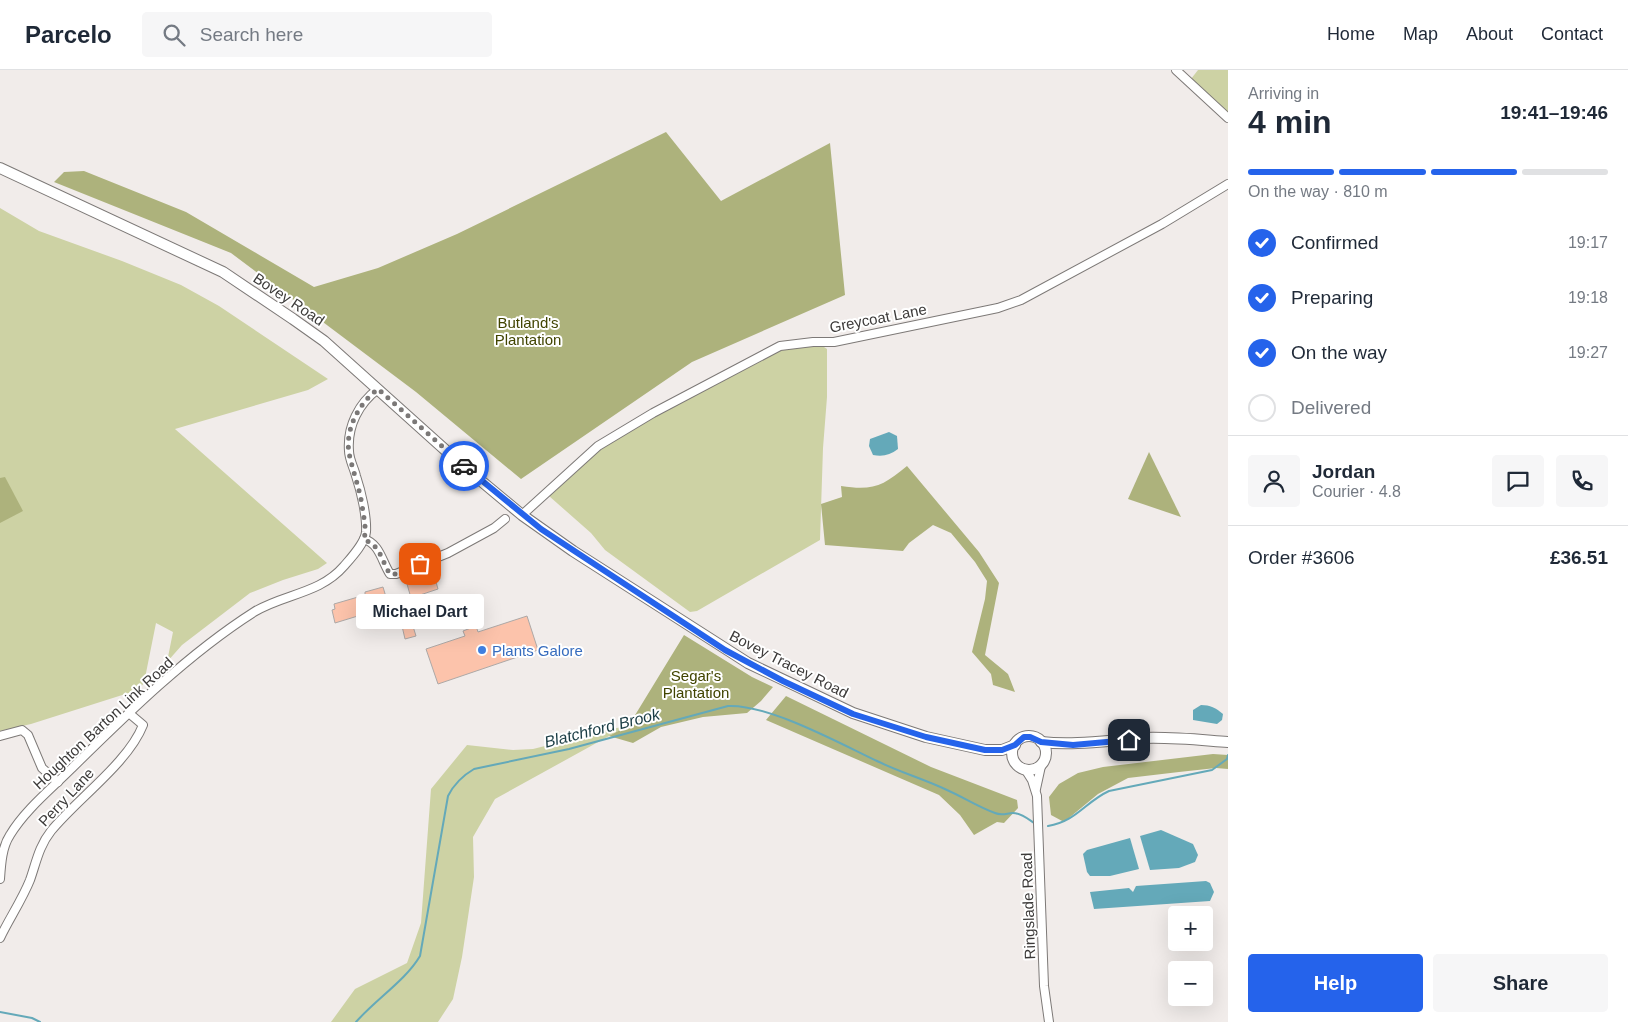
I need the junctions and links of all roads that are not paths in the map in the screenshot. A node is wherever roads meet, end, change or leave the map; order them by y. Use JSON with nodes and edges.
{"nodes":[{"id":1,"x":1176,"y":70,"type":"edge"},
{"id":2,"x":1228,"y":118,"type":"edge"},
{"id":3,"x":0,"y":168,"type":"edge"},
{"id":4,"x":1228,"y":184,"type":"edge"},
{"id":5,"x":378,"y":389,"type":"junction"},
{"id":6,"x":522,"y":515,"type":"junction"},
{"id":7,"x":505,"y":519,"type":"dead end"},
{"id":8,"x":364,"y":540,"type":"junction"},
{"id":9,"x":130,"y":714,"type":"junction"},
{"id":10,"x":0,"y":736,"type":"edge"},
{"id":11,"x":1041,"y":742,"type":"junction"},
{"id":12,"x":1228,"y":742,"type":"edge"},
{"id":13,"x":1015,"y":745,"type":"junction"},
{"id":14,"x":1073,"y":745,"type":"junction"},
{"id":15,"x":985,"y":750,"type":"junction"},
{"id":16,"x":1015,"y":762,"type":"junction"},
{"id":17,"x":1043,"y":762,"type":"junction"},
{"id":18,"x":1025,"y":769,"type":"junction"},
{"id":19,"x":58,"y":782,"type":"junction"},
{"id":20,"x":1036,"y":789,"type":"junction"},
{"id":21,"x":0,"y":879,"type":"edge"},
{"id":22,"x":0,"y":938,"type":"edge"},
{"id":23,"x":1048,"y":1022,"type":"edge"}],
"edges":[{"from":1,"to":2,"type":"street"},
{"from":3,"to":5,"type":"main road","name":"Bovey Road"},
{"from":4,"to":6,"type":"street","name":"Greycoat Lane"},
{"from":5,"to":6,"type":"main road","name":"Bovey Road"},
{"from":5,"to":8,"type":"street"},
{"from":6,"to":15,"type":"main road","name":"Bovey Tracey Road"},
{"from":7,"to":8,"type":"street"},
{"from":8,"to":9,"type":"street","name":"Houghton Barton Link Road"},
{"from":9,"to":19,"type":"street","name":"Houghton Barton Link Road"},
{"from":9,"to":22,"type":"street","name":"Perry Lane"},
{"from":10,"to":19,"type":"street"},
{"from":11,"to":13,"type":"main road"},
{"from":11,"to":14,"type":"main road"},
{"from":11,"to":17,"type":"main road"},
{"from":12,"to":14,"type":"main road"},
{"from":13,"to":15,"type":"main road","name":"Bovey Tracey Road"},
{"from":13,"to":16,"type":"main road"},
{"from":14,"to":17,"type":"main road"},
{"from":15,"to":16,"type":"main road","name":"Bovey Tracey Road"},
{"from":16,"to":18,"type":"main road"},
{"from":17,"to":18,"type":"main road"},
{"from":17,"to":20,"type":"street","name":"Ringslade Road"},
{"from":18,"to":20,"type":"street","name":"Ringslade Road"},
{"from":19,"to":21,"type":"street","name":"Houghton Barton Link Road"},
{"from":20,"to":23,"type":"street","name":"Ringslade Road"}]}
